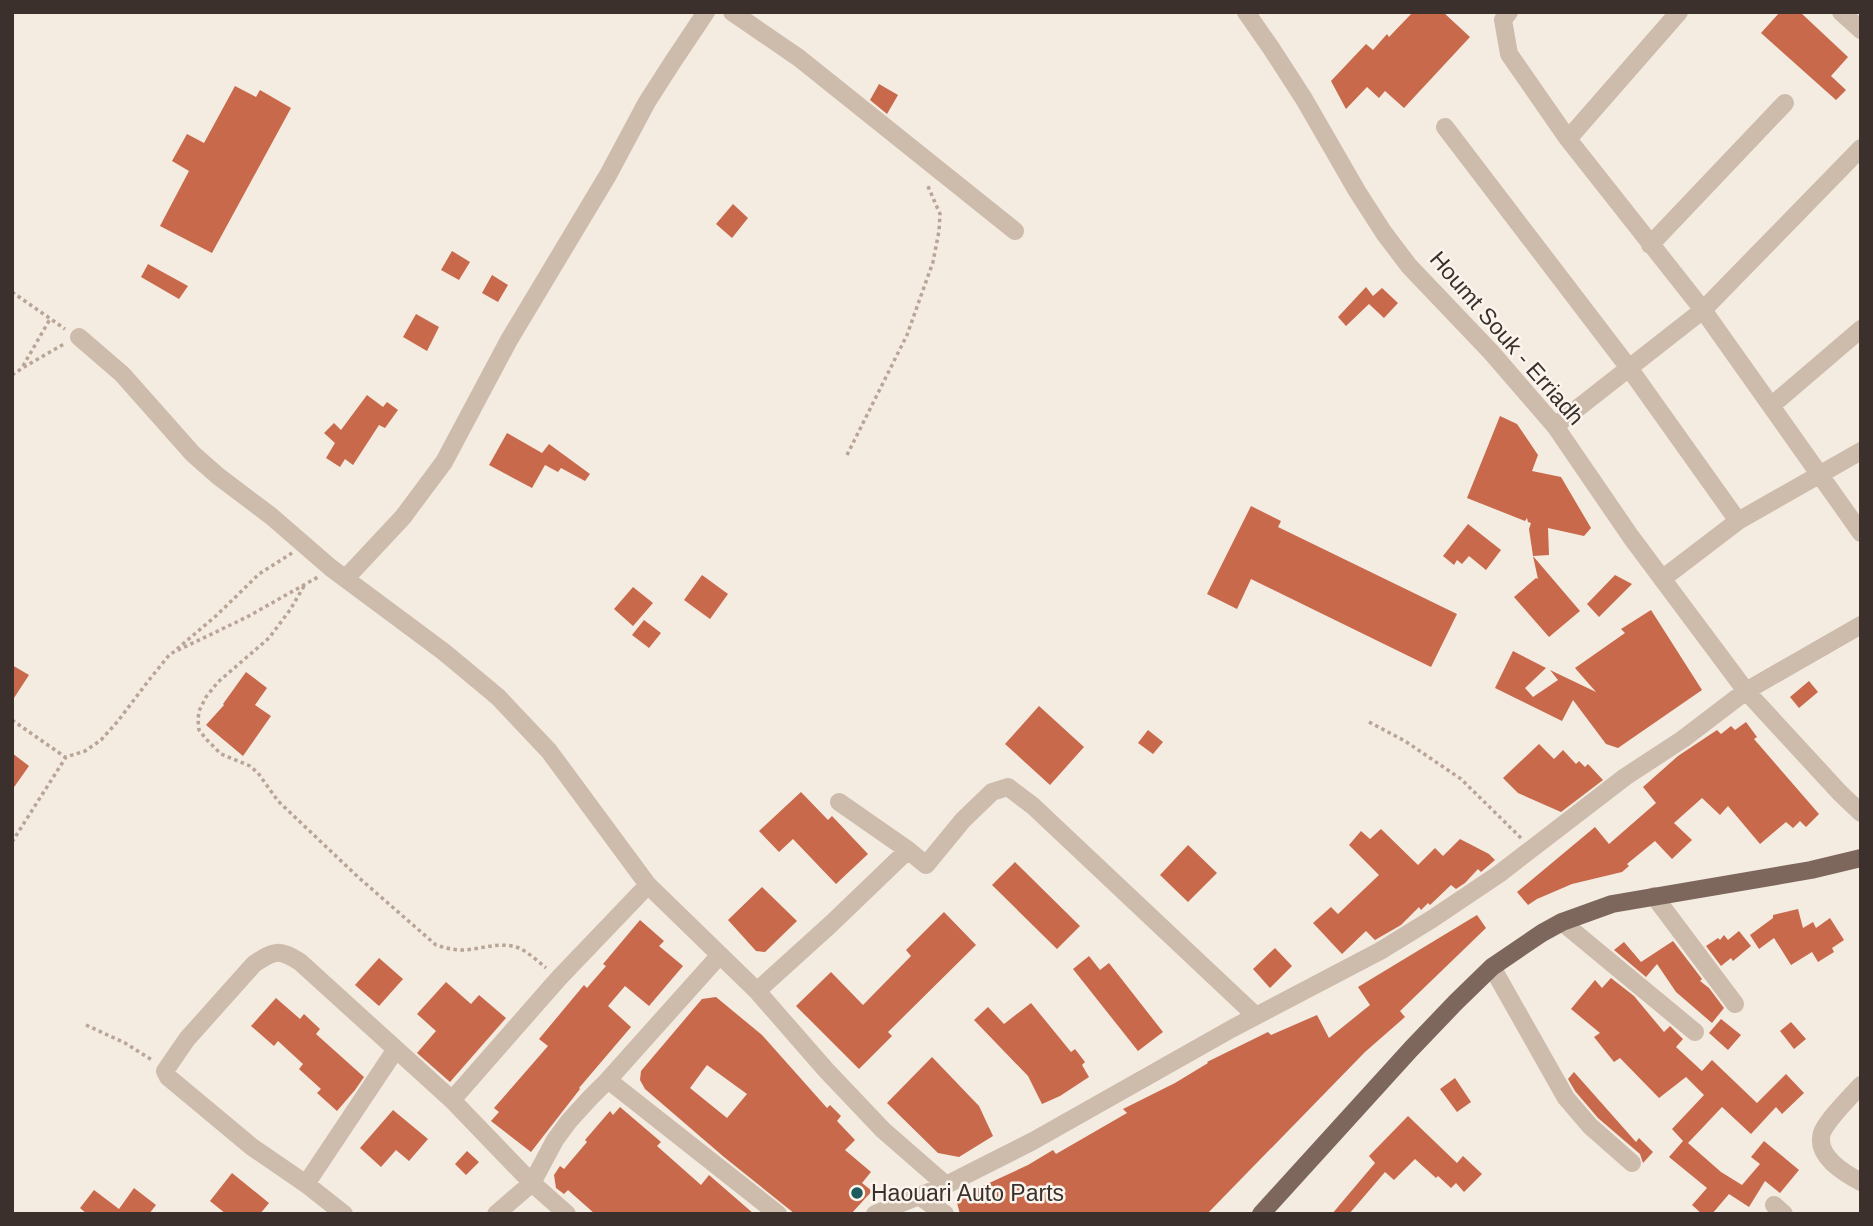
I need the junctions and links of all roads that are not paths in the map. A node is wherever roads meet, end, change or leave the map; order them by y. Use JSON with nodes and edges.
{"nodes":[{"id":1,"x":706,"y":12,"type":"edge"},
{"id":2,"x":732,"y":12,"type":"edge"},
{"id":3,"x":1246,"y":12,"type":"edge"},
{"id":4,"x":1509,"y":12,"type":"edge"},
{"id":5,"x":1679,"y":12,"type":"edge"},
{"id":6,"x":1841,"y":12,"type":"edge"},
{"id":7,"x":1861,"y":30,"type":"edge"},
{"id":8,"x":1785,"y":103,"type":"dead end"},
{"id":9,"x":1445,"y":127,"type":"dead end"},
{"id":10,"x":1568,"y":139,"type":"junction"},
{"id":11,"x":1861,"y":148,"type":"edge"},
{"id":12,"x":1015,"y":231,"type":"dead end"},
{"id":13,"x":1650,"y":245,"type":"junction"},
{"id":14,"x":1703,"y":310,"type":"junction"},
{"id":15,"x":1861,"y":328,"type":"edge"},
{"id":16,"x":79,"y":337,"type":"road end"},
{"id":17,"x":1629,"y":368,"type":"junction"},
{"id":18,"x":1771,"y":406,"type":"junction"},
{"id":19,"x":1555,"y":426,"type":"junction"},
{"id":20,"x":1861,"y":451,"type":"edge"},
{"id":21,"x":1820,"y":475,"type":"junction"},
{"id":22,"x":1738,"y":521,"type":"junction"},
{"id":23,"x":1861,"y":533,"type":"edge"},
{"id":24,"x":339,"y":573,"type":"junction"},
{"id":25,"x":1662,"y":579,"type":"junction"},
{"id":26,"x":1861,"y":625,"type":"edge"},
{"id":27,"x":1746,"y":691,"type":"junction"},
{"id":28,"x":839,"y":802,"type":"dead end"},
{"id":29,"x":1860,"y":813,"type":"edge"},
{"id":30,"x":908,"y":850,"type":"junction"},
{"id":31,"x":1861,"y":858,"type":"edge"},
{"id":32,"x":1811,"y":870,"type":"junction"},
{"id":33,"x":1861,"y":870,"type":"edge"},
{"id":34,"x":648,"y":885,"type":"junction"},
{"id":35,"x":1654,"y":896,"type":"junction"},
{"id":36,"x":1562,"y":922,"type":"junction"},
{"id":37,"x":719,"y":956,"type":"junction"},
{"id":38,"x":1492,"y":967,"type":"junction"},
{"id":39,"x":757,"y":991,"type":"junction"},
{"id":40,"x":1735,"y":1004,"type":"dead end"},
{"id":41,"x":1256,"y":1016,"type":"junction"},
{"id":42,"x":1695,"y":1032,"type":"dead end"},
{"id":43,"x":396,"y":1049,"type":"junction"},
{"id":44,"x":608,"y":1080,"type":"junction"},
{"id":45,"x":1861,"y":1085,"type":"edge"},
{"id":46,"x":452,"y":1100,"type":"junction"},
{"id":47,"x":1632,"y":1163,"type":"dead end"},
{"id":48,"x":1861,"y":1182,"type":"edge"},
{"id":49,"x":532,"y":1183,"type":"junction"},
{"id":50,"x":306,"y":1184,"type":"junction"},
{"id":51,"x":946,"y":1185,"type":"junction"},
{"id":52,"x":919,"y":1196,"type":"junction"},
{"id":53,"x":344,"y":1214,"type":"edge"},
{"id":54,"x":496,"y":1214,"type":"edge"},
{"id":55,"x":567,"y":1214,"type":"edge"},
{"id":56,"x":778,"y":1214,"type":"edge"},
{"id":57,"x":875,"y":1214,"type":"edge"},
{"id":58,"x":944,"y":1214,"type":"edge"},
{"id":59,"x":1261,"y":1214,"type":"edge"}],
"edges":[{"from":1,"to":24,"type":"street"},
{"from":2,"to":12,"type":"street"},
{"from":3,"to":19,"type":"street","name":"Houmt Souk - Erriadh"},
{"from":4,"to":10,"type":"street"},
{"from":5,"to":10,"type":"street"},
{"from":6,"to":7,"type":"street"},
{"from":8,"to":13,"type":"street"},
{"from":9,"to":17,"type":"street"},
{"from":10,"to":13,"type":"street"},
{"from":11,"to":14,"type":"street"},
{"from":13,"to":14,"type":"street"},
{"from":14,"to":17,"type":"street"},
{"from":14,"to":18,"type":"street"},
{"from":15,"to":18,"type":"street"},
{"from":16,"to":24,"type":"street"},
{"from":17,"to":19,"type":"street"},
{"from":17,"to":22,"type":"street"},
{"from":18,"to":21,"type":"street"},
{"from":19,"to":25,"type":"street","name":"Houmt Souk - Erriadh"},
{"from":20,"to":21,"type":"street"},
{"from":21,"to":22,"type":"street"},
{"from":21,"to":23,"type":"street"},
{"from":22,"to":25,"type":"street"},
{"from":24,"to":34,"type":"street"},
{"from":25,"to":27,"type":"street","name":"Houmt Souk - Erriadh"},
{"from":26,"to":27,"type":"street"},
{"from":27,"to":29,"type":"street","name":"Houmt Souk - Erriadh"},
{"from":27,"to":41,"type":"street"},
{"from":28,"to":30,"type":"street"},
{"from":30,"to":39,"type":"street"},
{"from":30,"to":41,"type":"street"},
{"from":31,"to":32,"type":"main road"},
{"from":32,"to":33,"type":"main road"},
{"from":32,"to":35,"type":"main road"},
{"from":34,"to":37,"type":"street"},
{"from":34,"to":46,"type":"street"},
{"from":35,"to":36,"type":"main road"},
{"from":35,"to":40,"type":"street"},
{"from":36,"to":38,"type":"main road"},
{"from":36,"to":42,"type":"street"},
{"from":37,"to":39,"type":"street"},
{"from":37,"to":44,"type":"street"},
{"from":38,"to":47,"type":"street"},
{"from":38,"to":59,"type":"main road"},
{"from":39,"to":51,"type":"street"},
{"from":41,"to":51,"type":"street"},
{"from":43,"to":46,"type":"street"},
{"from":43,"to":50,"type":"street"},
{"from":43,"to":50,"type":"street"},
{"from":44,"to":49,"type":"street"},
{"from":44,"to":56,"type":"street"},
{"from":45,"to":48,"type":"street"},
{"from":46,"to":49,"type":"street"},
{"from":49,"to":54,"type":"street"},
{"from":49,"to":55,"type":"street"},
{"from":50,"to":53,"type":"street"},
{"from":51,"to":52,"type":"street"},
{"from":52,"to":57,"type":"street"},
{"from":52,"to":58,"type":"street"}]}
